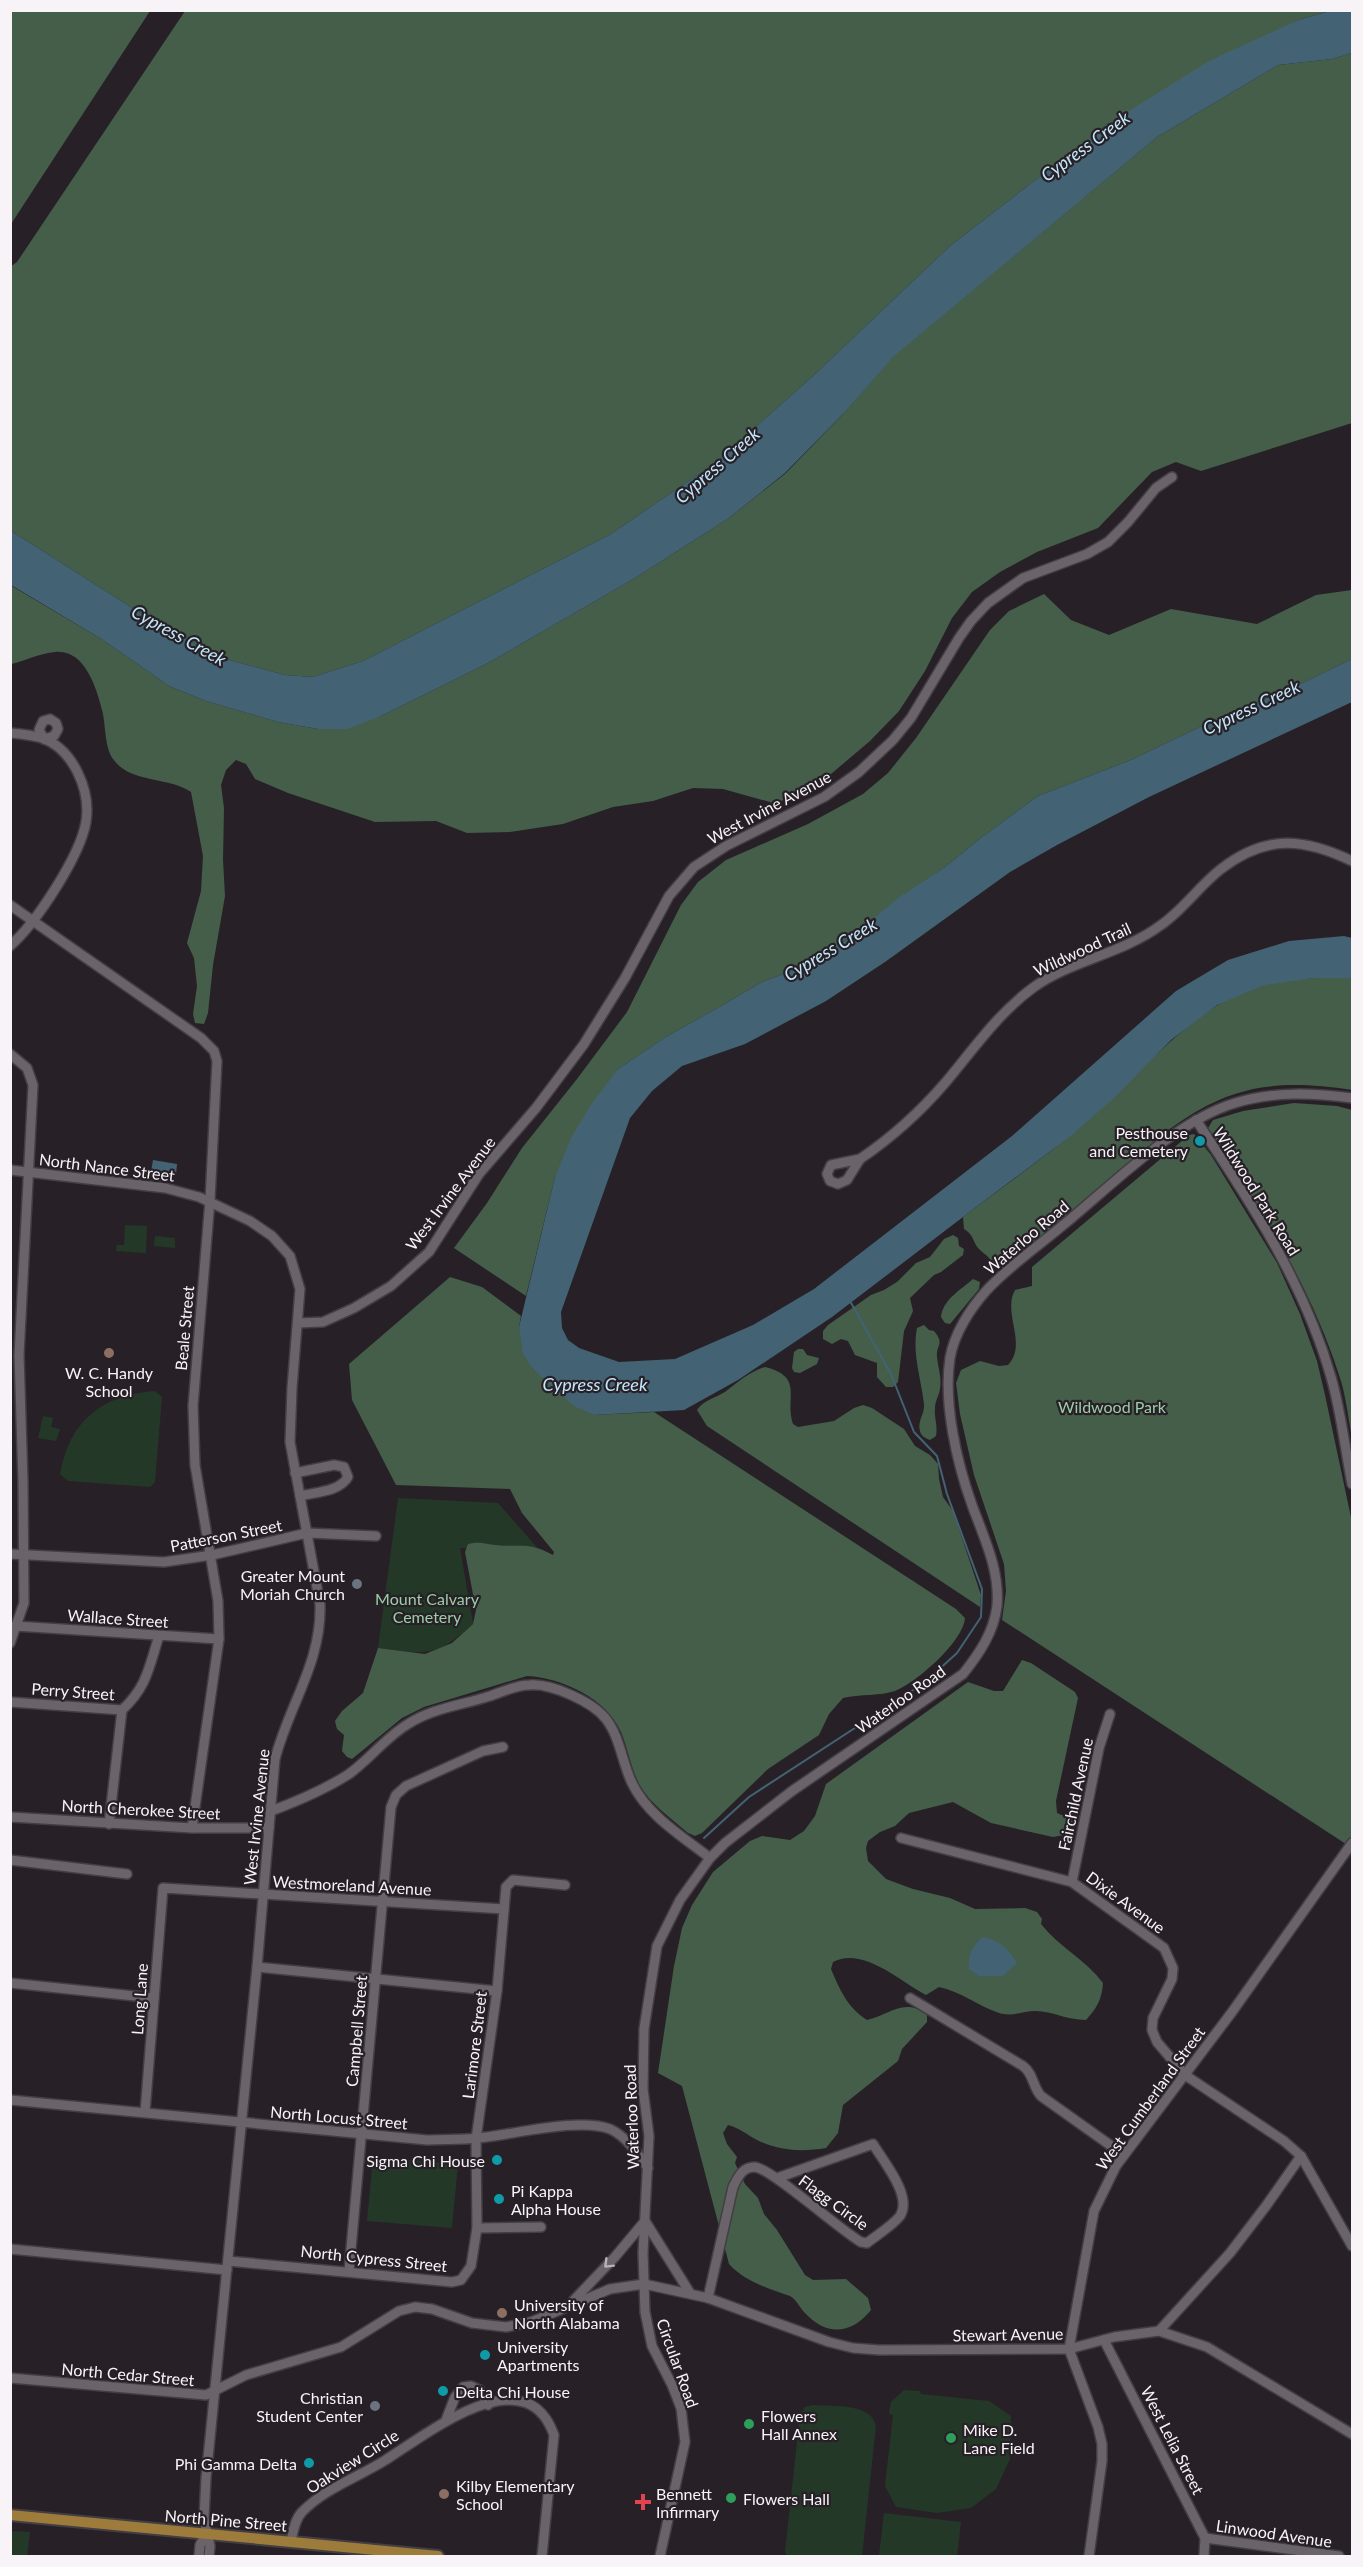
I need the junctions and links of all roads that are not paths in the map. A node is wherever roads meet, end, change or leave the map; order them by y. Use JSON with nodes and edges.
{"nodes":[{"id":1,"x":1172,"y":477,"type":"dead end"},
{"id":2,"x":10,"y":733,"type":"edge"},
{"id":3,"x":1353,"y":861,"type":"edge"},
{"id":4,"x":10,"y":905,"type":"edge"},
{"id":5,"x":32,"y":921,"type":"junction"},
{"id":6,"x":10,"y":946,"type":"edge"},
{"id":7,"x":10,"y":1054,"type":"edge"},
{"id":8,"x":1353,"y":1098,"type":"edge"},
{"id":9,"x":1196,"y":1120,"type":"junction"},
{"id":10,"x":860,"y":1159,"type":"dead end"},
{"id":11,"x":10,"y":1170,"type":"edge"},
{"id":12,"x":27,"y":1172,"type":"junction"},
{"id":13,"x":210,"y":1200,"type":"junction"},
{"id":14,"x":298,"y":1323,"type":"junction"},
{"id":15,"x":15,"y":1384,"type":"edge"},
{"id":16,"x":295,"y":1473,"type":"junction"},
{"id":17,"x":1353,"y":1484,"type":"edge"},
{"id":18,"x":300,"y":1496,"type":"junction"},
{"id":19,"x":307,"y":1533,"type":"junction"},
{"id":20,"x":376,"y":1536,"type":"dead end"},
{"id":21,"x":10,"y":1554,"type":"edge"},
{"id":22,"x":212,"y":1555,"type":"junction"},
{"id":23,"x":24,"y":1556,"type":"junction"},
{"id":24,"x":15,"y":1626,"type":"junction"},
{"id":25,"x":159,"y":1636,"type":"junction"},
{"id":26,"x":219,"y":1639,"type":"junction"},
{"id":27,"x":10,"y":1643,"type":"edge"},
{"id":28,"x":10,"y":1702,"type":"edge"},
{"id":29,"x":122,"y":1710,"type":"junction"},
{"id":30,"x":1110,"y":1714,"type":"dead end"},
{"id":31,"x":503,"y":1747,"type":"dead end"},
{"id":32,"x":271,"y":1811,"type":"junction"},
{"id":33,"x":10,"y":1817,"type":"edge"},
{"id":34,"x":109,"y":1824,"type":"junction"},
{"id":35,"x":192,"y":1828,"type":"junction"},
{"id":36,"x":269,"y":1828,"type":"junction"},
{"id":37,"x":901,"y":1838,"type":"dead end"},
{"id":38,"x":1353,"y":1843,"type":"edge"},
{"id":39,"x":710,"y":1858,"type":"junction"},
{"id":40,"x":10,"y":1860,"type":"edge"},
{"id":41,"x":127,"y":1874,"type":"dead end"},
{"id":42,"x":1072,"y":1882,"type":"junction"},
{"id":43,"x":564,"y":1885,"type":"dead end"},
{"id":44,"x":163,"y":1888,"type":"joint"},
{"id":45,"x":263,"y":1894,"type":"junction"},
{"id":46,"x":383,"y":1902,"type":"junction"},
{"id":47,"x":504,"y":1909,"type":"junction"},
{"id":48,"x":257,"y":1967,"type":"junction"},
{"id":49,"x":376,"y":1979,"type":"junction"},
{"id":50,"x":10,"y":1983,"type":"edge"},
{"id":51,"x":497,"y":1991,"type":"junction"},
{"id":52,"x":154,"y":1998,"type":"junction"},
{"id":53,"x":910,"y":1998,"type":"dead end"},
{"id":54,"x":1185,"y":2075,"type":"junction"},
{"id":55,"x":10,"y":2100,"type":"edge"},
{"id":56,"x":145,"y":2112,"type":"junction"},
{"id":57,"x":242,"y":2123,"type":"junction"},
{"id":58,"x":362,"y":2134,"type":"junction"},
{"id":59,"x":477,"y":2139,"type":"junction"},
{"id":60,"x":1124,"y":2155,"type":"junction"},
{"id":61,"x":1301,"y":2156,"type":"junction"},
{"id":62,"x":649,"y":2169,"type":"junction"},
{"id":63,"x":777,"y":2178,"type":"junction"},
{"id":64,"x":645,"y":2221,"type":"junction"},
{"id":65,"x":541,"y":2227,"type":"dead end"},
{"id":66,"x":477,"y":2228,"type":"junction"},
{"id":67,"x":1353,"y":2246,"type":"edge"},
{"id":68,"x":10,"y":2249,"type":"edge"},
{"id":69,"x":227,"y":2265,"type":"junction"},
{"id":70,"x":349,"y":2271,"type":"junction"},
{"id":71,"x":644,"y":2284,"type":"junction"},
{"id":72,"x":690,"y":2293,"type":"junction"},
{"id":73,"x":708,"y":2298,"type":"junction"},
{"id":74,"x":568,"y":2305,"type":"junction"},
{"id":75,"x":1159,"y":2331,"type":"junction"},
{"id":76,"x":1104,"y":2340,"type":"junction"},
{"id":77,"x":1069,"y":2349,"type":"junction"},
{"id":78,"x":10,"y":2378,"type":"edge"},
{"id":79,"x":215,"y":2392,"type":"junction"},
{"id":80,"x":488,"y":2405,"type":"junction"},
{"id":81,"x":446,"y":2420,"type":"junction"},
{"id":82,"x":1353,"y":2434,"type":"edge"},
{"id":83,"x":10,"y":2515,"type":"edge"},
{"id":84,"x":206,"y":2534,"type":"junction"},
{"id":85,"x":1206,"y":2538,"type":"junction"},
{"id":86,"x":291,"y":2541,"type":"junction"},
{"id":87,"x":362,"y":2553,"type":"edge"},
{"id":88,"x":199,"y":2556,"type":"edge"},
{"id":89,"x":209,"y":2556,"type":"edge"},
{"id":90,"x":438,"y":2556,"type":"edge"},
{"id":91,"x":542,"y":2556,"type":"edge"},
{"id":92,"x":660,"y":2556,"type":"edge"},
{"id":93,"x":1089,"y":2556,"type":"edge"},
{"id":94,"x":1204,"y":2556,"type":"edge"},
{"id":95,"x":1339,"y":2556,"type":"edge"}],
"edges":[{"from":1,"to":14,"type":"street","name":"West Irvine Avenue"},
{"from":2,"to":5,"type":"street"},
{"from":3,"to":10,"type":"street","name":"Wildwood Trail"},
{"from":4,"to":5,"type":"street","name":"Beale Street"},
{"from":5,"to":6,"type":"street"},
{"from":5,"to":13,"type":"street","name":"Beale Street"},
{"from":7,"to":12,"type":"street"},
{"from":8,"to":9,"type":"street","name":"Waterloo Road"},
{"from":9,"to":17,"type":"street","name":"Wildwood Park Road"},
{"from":9,"to":39,"type":"street","name":"Waterloo Road"},
{"from":11,"to":12,"type":"street","name":"North Nance Street"},
{"from":12,"to":13,"type":"street","name":"North Nance Street"},
{"from":12,"to":15,"type":"street"},
{"from":13,"to":14,"type":"street","name":"North Nance Street"},
{"from":13,"to":22,"type":"street","name":"Beale Street"},
{"from":14,"to":16,"type":"street","name":"West Irvine Avenue"},
{"from":15,"to":23,"type":"street"},
{"from":16,"to":18,"type":"street","name":"West Irvine Avenue"},
{"from":16,"to":18,"type":"street"},
{"from":18,"to":19,"type":"street","name":"West Irvine Avenue"},
{"from":19,"to":20,"type":"street","name":"Patterson Street"},
{"from":19,"to":22,"type":"street","name":"Patterson Street"},
{"from":19,"to":32,"type":"street","name":"West Irvine Avenue"},
{"from":21,"to":23,"type":"street","name":"Patterson Street"},
{"from":22,"to":23,"type":"street","name":"Patterson Street"},
{"from":22,"to":26,"type":"street","name":"Beale Street"},
{"from":23,"to":24,"type":"street"},
{"from":24,"to":25,"type":"street","name":"Wallace Street"},
{"from":24,"to":27,"type":"street"},
{"from":25,"to":26,"type":"street","name":"Wallace Street"},
{"from":25,"to":29,"type":"street","name":"Perry Street"},
{"from":26,"to":35,"type":"street","name":"Beale Street"},
{"from":28,"to":29,"type":"street","name":"Perry Street"},
{"from":29,"to":34,"type":"street"},
{"from":30,"to":42,"type":"street","name":"Fairchild Avenue"},
{"from":31,"to":46,"type":"street","name":"Campbell Street"},
{"from":32,"to":36,"type":"street","name":"West Irvine Avenue"},
{"from":32,"to":39,"type":"street"},
{"from":33,"to":34,"type":"street","name":"North Cherokee Street"},
{"from":34,"to":35,"type":"street","name":"North Cherokee Street"},
{"from":35,"to":36,"type":"street","name":"North Cherokee Street"},
{"from":36,"to":45,"type":"street","name":"West Irvine Avenue"},
{"from":37,"to":42,"type":"street","name":"Dixie Avenue"},
{"from":38,"to":54,"type":"street","name":"West Cumberland Street"},
{"from":39,"to":62,"type":"street","name":"Waterloo Road"},
{"from":40,"to":41,"type":"street"},
{"from":42,"to":54,"type":"street","name":"Dixie Avenue"},
{"from":43,"to":47,"type":"street","name":"Larimore Street"},
{"from":44,"to":45,"type":"street","name":"Westmoreland Avenue"},
{"from":44,"to":52,"type":"street","name":"Long Lane"},
{"from":45,"to":46,"type":"street","name":"Westmoreland Avenue"},
{"from":45,"to":48,"type":"street","name":"West Irvine Avenue"},
{"from":46,"to":47,"type":"street","name":"Westmoreland Avenue"},
{"from":46,"to":49,"type":"street","name":"Campbell Street"},
{"from":47,"to":51,"type":"street","name":"Larimore Street"},
{"from":48,"to":49,"type":"street"},
{"from":48,"to":57,"type":"street","name":"West Irvine Avenue"},
{"from":49,"to":51,"type":"street"},
{"from":49,"to":58,"type":"street","name":"Campbell Street"},
{"from":50,"to":52,"type":"street"},
{"from":51,"to":59,"type":"street","name":"Larimore Street"},
{"from":52,"to":56,"type":"street","name":"Long Lane"},
{"from":53,"to":60,"type":"street"},
{"from":54,"to":60,"type":"street","name":"West Cumberland Street"},
{"from":54,"to":61,"type":"street","name":"Dixie Avenue"},
{"from":55,"to":56,"type":"street","name":"North Locust Street"},
{"from":56,"to":57,"type":"street","name":"North Locust Street"},
{"from":57,"to":58,"type":"street","name":"North Locust Street"},
{"from":57,"to":69,"type":"street","name":"West Irvine Avenue"},
{"from":58,"to":59,"type":"street","name":"North Locust Street"},
{"from":58,"to":70,"type":"street","name":"Campbell Street"},
{"from":59,"to":62,"type":"street","name":"North Locust Street"},
{"from":59,"to":66,"type":"street","name":"Larimore Street"},
{"from":60,"to":77,"type":"street","name":"West Cumberland Street"},
{"from":61,"to":67,"type":"street","name":"Dixie Avenue"},
{"from":61,"to":75,"type":"street"},
{"from":62,"to":64,"type":"street","name":"Waterloo Road"},
{"from":63,"to":63,"type":"street","name":"Flagg Circle"},
{"from":63,"to":73,"type":"street","name":"Flagg Circle"},
{"from":64,"to":71,"type":"street","name":"Waterloo Road"},
{"from":64,"to":72,"type":"street"},
{"from":64,"to":74,"type":"street","one_way":true},
{"from":65,"to":66,"type":"street"},
{"from":66,"to":70,"type":"street","name":"North Cypress Street"},
{"from":68,"to":69,"type":"street","name":"North Cypress Street"},
{"from":69,"to":70,"type":"street","name":"North Cypress Street"},
{"from":69,"to":79,"type":"street","name":"West Irvine Avenue"},
{"from":71,"to":72,"type":"street","name":"Stewart Avenue"},
{"from":71,"to":74,"type":"street","name":"North Cedar Street"},
{"from":71,"to":92,"type":"street","name":"Circular Road"},
{"from":72,"to":73,"type":"street","name":"Stewart Avenue"},
{"from":73,"to":77,"type":"street","name":"Stewart Avenue"},
{"from":74,"to":79,"type":"street","name":"North Cedar Street"},
{"from":75,"to":76,"type":"street","name":"Stewart Avenue"},
{"from":75,"to":82,"type":"street","name":"Stewart Avenue"},
{"from":76,"to":77,"type":"street","name":"Stewart Avenue"},
{"from":76,"to":85,"type":"street","name":"West Lelia Street"},
{"from":77,"to":93,"type":"street"},
{"from":78,"to":79,"type":"street","name":"North Cedar Street"},
{"from":79,"to":84,"type":"street","name":"West Irvine Avenue"},
{"from":80,"to":81,"type":"street","name":"Oakview Circle"},
{"from":80,"to":81,"type":"street"},
{"from":80,"to":91,"type":"street","name":"Oakview Circle"},
{"from":81,"to":86,"type":"street","name":"Oakview Circle"},
{"from":83,"to":84,"type":"main road","name":"North Pine Street"},
{"from":84,"to":86,"type":"main road","name":"North Pine Street"},
{"from":84,"to":88,"type":"street"},
{"from":84,"to":89,"type":"street"},
{"from":85,"to":94,"type":"street"},
{"from":85,"to":95,"type":"street","name":"Linwood Avenue"},
{"from":86,"to":87,"type":"main road","name":"North Pine Street"},
{"from":87,"to":90,"type":"main road","name":"North Pine Street"}]}
